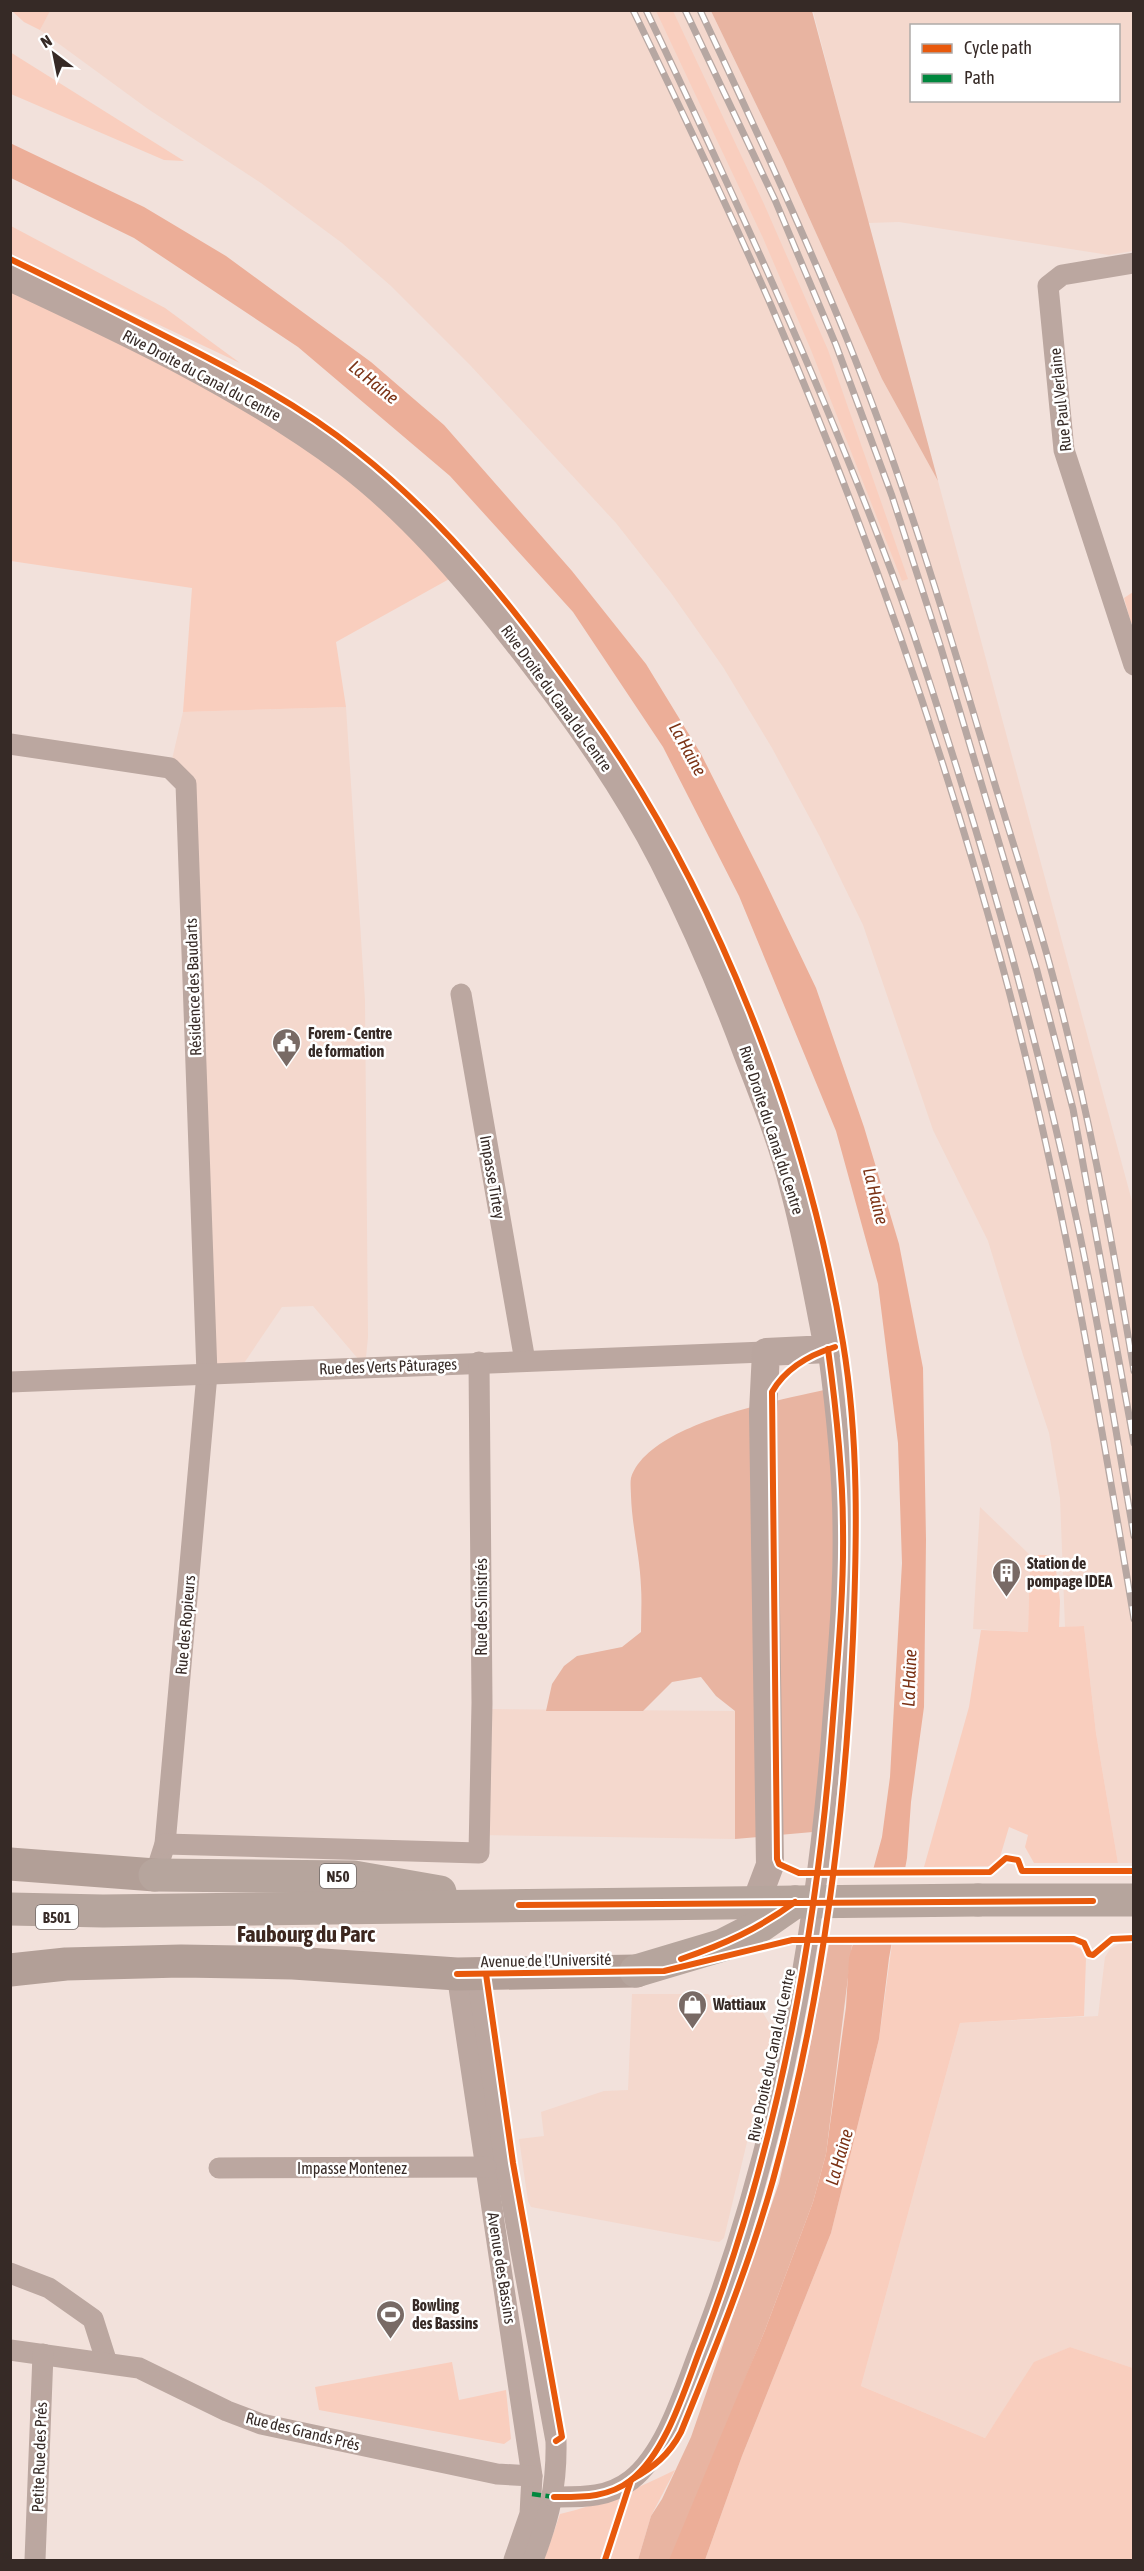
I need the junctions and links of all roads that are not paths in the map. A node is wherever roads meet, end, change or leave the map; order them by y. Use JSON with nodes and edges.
{"nodes":[{"id":1,"x":1134,"y":263,"type":"edge"},
{"id":2,"x":10,"y":277,"type":"edge"},
{"id":3,"x":1134,"y":665,"type":"edge"},
{"id":4,"x":10,"y":744,"type":"edge"},
{"id":5,"x":461,"y":994,"type":"dead end"},
{"id":6,"x":828,"y":1349,"type":"junction"},
{"id":7,"x":766,"y":1352,"type":"junction"},
{"id":8,"x":525,"y":1360,"type":"junction"},
{"id":9,"x":479,"y":1362,"type":"junction"},
{"id":10,"x":207,"y":1374,"type":"junction"},
{"id":11,"x":10,"y":1382,"type":"edge"},
{"id":12,"x":165,"y":1844,"type":"junction"},
{"id":13,"x":10,"y":1864,"type":"edge"},
{"id":14,"x":155,"y":1875,"type":"junction"},
{"id":15,"x":1134,"y":1900,"type":"edge"},
{"id":16,"x":756,"y":1902,"type":"junction"},
{"id":17,"x":795,"y":1902,"type":"junction"},
{"id":18,"x":519,"y":1905,"type":"junction"},
{"id":19,"x":10,"y":1910,"type":"edge"},
{"id":20,"x":103,"y":1911,"type":"junction"},
{"id":21,"x":10,"y":1923,"type":"edge"},
{"id":22,"x":10,"y":1970,"type":"edge"},
{"id":23,"x":636,"y":1971,"type":"joint"},
{"id":24,"x":467,"y":1974,"type":"junction"},
{"id":25,"x":486,"y":2167,"type":"junction"},
{"id":26,"x":219,"y":2168,"type":"dead end"},
{"id":27,"x":10,"y":2273,"type":"edge"},
{"id":28,"x":10,"y":2350,"type":"edge"},
{"id":29,"x":43,"y":2354,"type":"junction"},
{"id":30,"x":107,"y":2363,"type":"junction"},
{"id":31,"x":532,"y":2476,"type":"junction"},
{"id":32,"x":554,"y":2497,"type":"junction"},
{"id":33,"x":35,"y":2560,"type":"edge"},
{"id":34,"x":514,"y":2560,"type":"edge"},
{"id":35,"x":533,"y":2560,"type":"edge"}],
"edges":[{"from":1,"to":3,"type":"street","name":"Rue Paul Verlaine"},
{"from":2,"to":6,"type":"street","name":"Rive Droite du Canal du Centre"},
{"from":4,"to":10,"type":"street","name":"Résidence des Baudarts"},
{"from":5,"to":8,"type":"street","name":"Impasse Tirtey"},
{"from":6,"to":7,"type":"street"},
{"from":6,"to":32,"type":"street","name":"Rive Droite du Canal du Centre"},
{"from":7,"to":8,"type":"street","name":"Rue des Verts Pâturages"},
{"from":7,"to":16,"type":"street"},
{"from":8,"to":9,"type":"street","name":"Rue des Verts Pâturages"},
{"from":9,"to":10,"type":"street","name":"Rue des Verts Pâturages"},
{"from":9,"to":12,"type":"street","name":"Rue des Sinistrés"},
{"from":10,"to":11,"type":"street","name":"Rue des Verts Pâturages"},
{"from":10,"to":12,"type":"street","name":"Rue des Ropieurs"},
{"from":12,"to":14,"type":"street","name":"Rue des Ropieurs"},
{"from":13,"to":14,"type":"main road","number":"N50"},
{"from":14,"to":18,"type":"highway","number":"N50"},
{"from":15,"to":17,"type":"highway","number":"N50","bridge":true},
{"from":16,"to":17,"type":"highway","number":"N50"},
{"from":16,"to":18,"type":"highway","number":"N50"},
{"from":17,"to":23,"type":"highway"},
{"from":18,"to":20,"type":"highway","number":"B501"},
{"from":19,"to":20,"type":"highway","number":"B501"},
{"from":20,"to":21,"type":"highway","number":"B501"},
{"from":22,"to":24,"type":"main road","name":"Avenue de l'Université"},
{"from":23,"to":24,"type":"main road","name":"Avenue de l'Université"},
{"from":24,"to":25,"type":"street","name":"Avenue des Bassins"},
{"from":24,"to":32,"type":"street"},
{"from":25,"to":26,"type":"street","name":"Impasse Montenez"},
{"from":25,"to":31,"type":"street","name":"Avenue des Bassins"},
{"from":27,"to":30,"type":"street"},
{"from":28,"to":29,"type":"street","name":"Rue des Grands Prés"},
{"from":29,"to":30,"type":"street","name":"Rue des Grands Prés"},
{"from":29,"to":33,"type":"street","name":"Petite Rue des Prés"},
{"from":30,"to":31,"type":"street","name":"Rue des Grands Prés"},
{"from":31,"to":34,"type":"street","name":"Avenue des Bassins"},
{"from":32,"to":35,"type":"street"}]}
